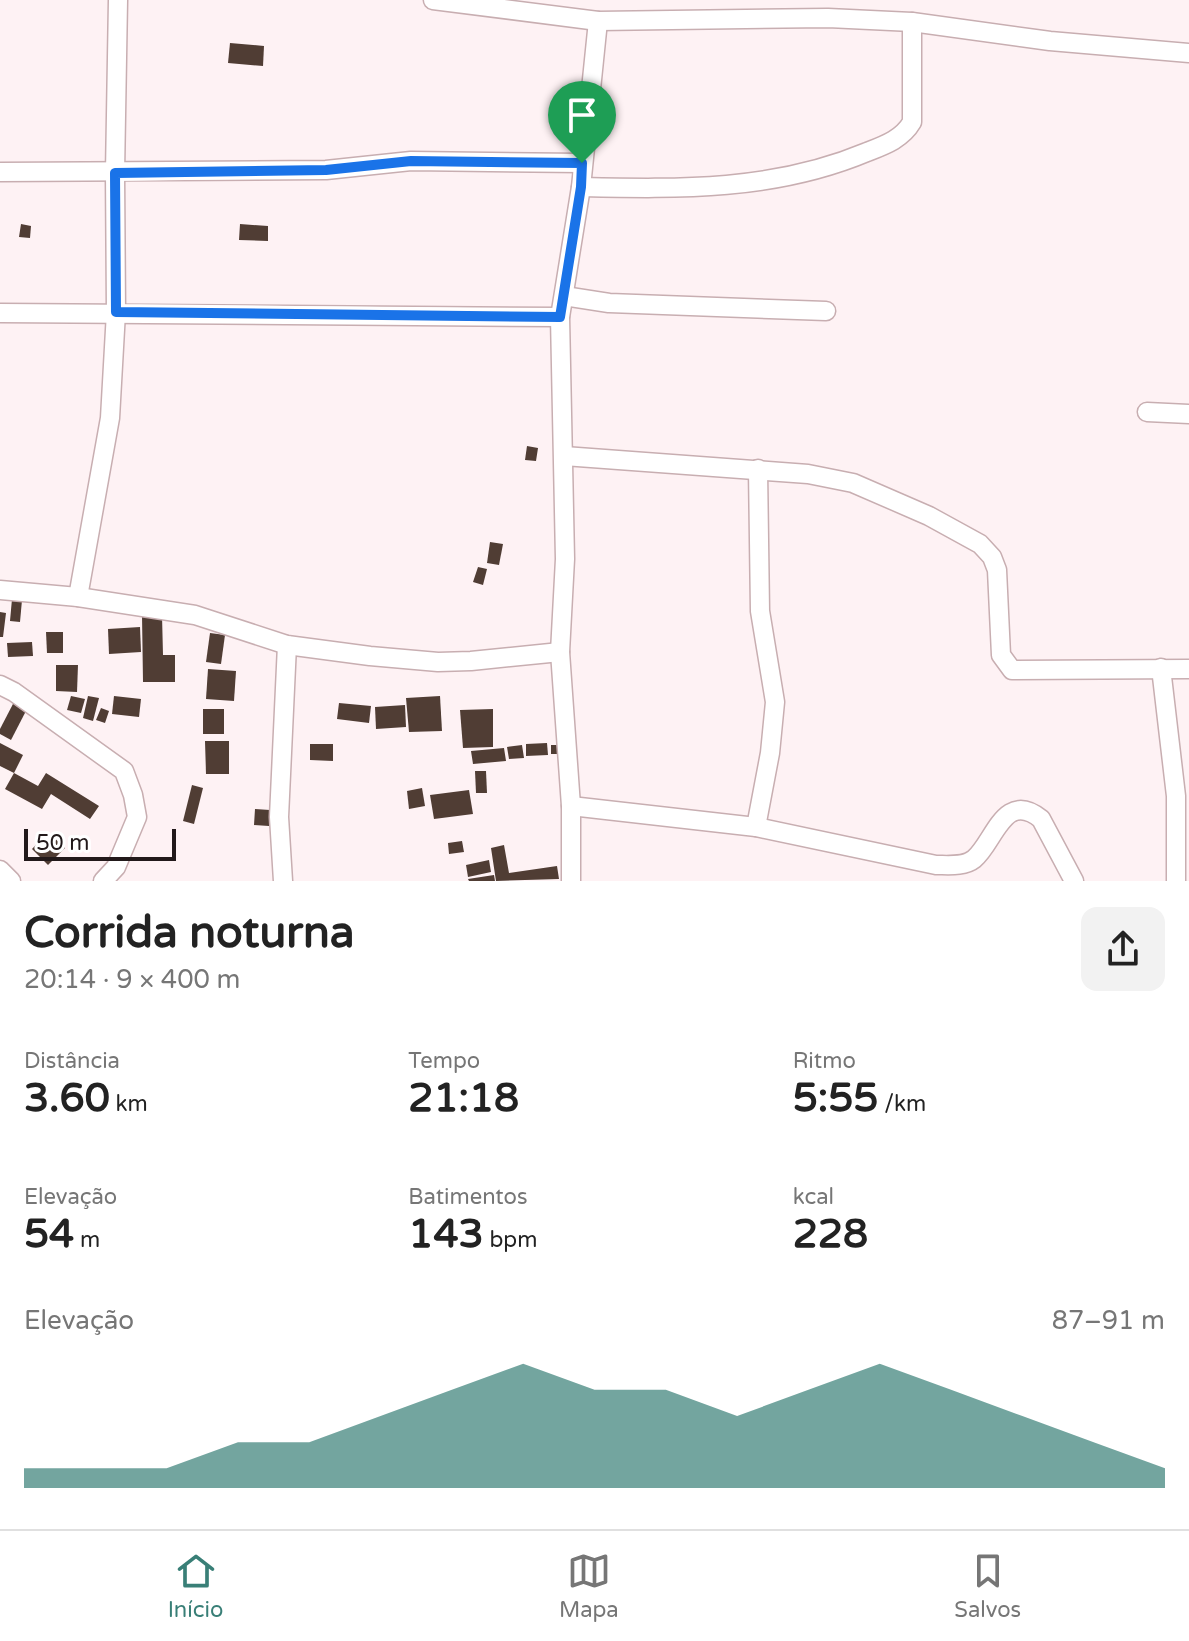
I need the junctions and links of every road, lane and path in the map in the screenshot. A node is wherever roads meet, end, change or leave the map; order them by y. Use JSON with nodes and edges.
{"nodes":[{"id":1,"x":118,"y":0,"type":"edge"},
{"id":2,"x":433,"y":0,"type":"edge"},
{"id":3,"x":830,"y":9,"type":"edge"},
{"id":4,"x":598,"y":21,"type":"junction"},
{"id":5,"x":912,"y":22,"type":"junction"},
{"id":6,"x":1189,"y":53,"type":"edge"},
{"id":7,"x":582,"y":163,"type":"junction"},
{"id":8,"x":0,"y":172,"type":"edge"},
{"id":9,"x":115,"y":173,"type":"junction"},
{"id":10,"x":581,"y":187,"type":"junction"},
{"id":11,"x":564,"y":296,"type":"junction"},
{"id":12,"x":826,"y":311,"type":"dead end"},
{"id":13,"x":116,"y":312,"type":"junction"},
{"id":14,"x":0,"y":313,"type":"edge"},
{"id":15,"x":560,"y":317,"type":"junction"},
{"id":16,"x":1147,"y":412,"type":"dead end"},
{"id":17,"x":1189,"y":414,"type":"edge"},
{"id":18,"x":564,"y":456,"type":"junction"},
{"id":19,"x":758,"y":469,"type":"junction"},
{"id":20,"x":0,"y":590,"type":"edge"},
{"id":21,"x":78,"y":597,"type":"junction"},
{"id":22,"x":287,"y":645,"type":"junction"},
{"id":23,"x":560,"y":652,"type":"junction"},
{"id":24,"x":1161,"y":668,"type":"junction"},
{"id":25,"x":1189,"y":669,"type":"edge"},
{"id":26,"x":0,"y":685,"type":"edge"},
{"id":27,"x":571,"y":806,"type":"junction"},
{"id":28,"x":756,"y":827,"type":"junction"},
{"id":29,"x":0,"y":870,"type":"edge"},
{"id":30,"x":11,"y":881,"type":"edge"},
{"id":31,"x":103,"y":881,"type":"edge"},
{"id":32,"x":283,"y":881,"type":"edge"},
{"id":33,"x":571,"y":881,"type":"edge"},
{"id":34,"x":1074,"y":881,"type":"edge"},
{"id":35,"x":1176,"y":881,"type":"edge"}],
"edges":[{"from":1,"to":9,"type":"street"},
{"from":2,"to":4,"type":"street"},
{"from":3,"to":4,"type":"street"},
{"from":3,"to":5,"type":"street"},
{"from":4,"to":7,"type":"street"},
{"from":5,"to":6,"type":"street"},
{"from":5,"to":10,"type":"street"},
{"from":7,"to":9,"type":"street"},
{"from":7,"to":10,"type":"street"},
{"from":8,"to":9,"type":"street"},
{"from":9,"to":13,"type":"street"},
{"from":10,"to":11,"type":"street"},
{"from":11,"to":12,"type":"street"},
{"from":11,"to":15,"type":"street"},
{"from":13,"to":14,"type":"street"},
{"from":13,"to":15,"type":"street"},
{"from":13,"to":21,"type":"street"},
{"from":15,"to":18,"type":"street"},
{"from":16,"to":17,"type":"street"},
{"from":18,"to":19,"type":"street"},
{"from":18,"to":23,"type":"street"},
{"from":19,"to":24,"type":"street"},
{"from":19,"to":28,"type":"street"},
{"from":20,"to":21,"type":"street"},
{"from":21,"to":22,"type":"street"},
{"from":22,"to":23,"type":"street"},
{"from":22,"to":32,"type":"street"},
{"from":23,"to":27,"type":"street"},
{"from":24,"to":25,"type":"street"},
{"from":24,"to":35,"type":"street"},
{"from":26,"to":31,"type":"street"},
{"from":27,"to":28,"type":"street"},
{"from":27,"to":33,"type":"street"},
{"from":28,"to":34,"type":"street"},
{"from":29,"to":30,"type":"street"}]}
